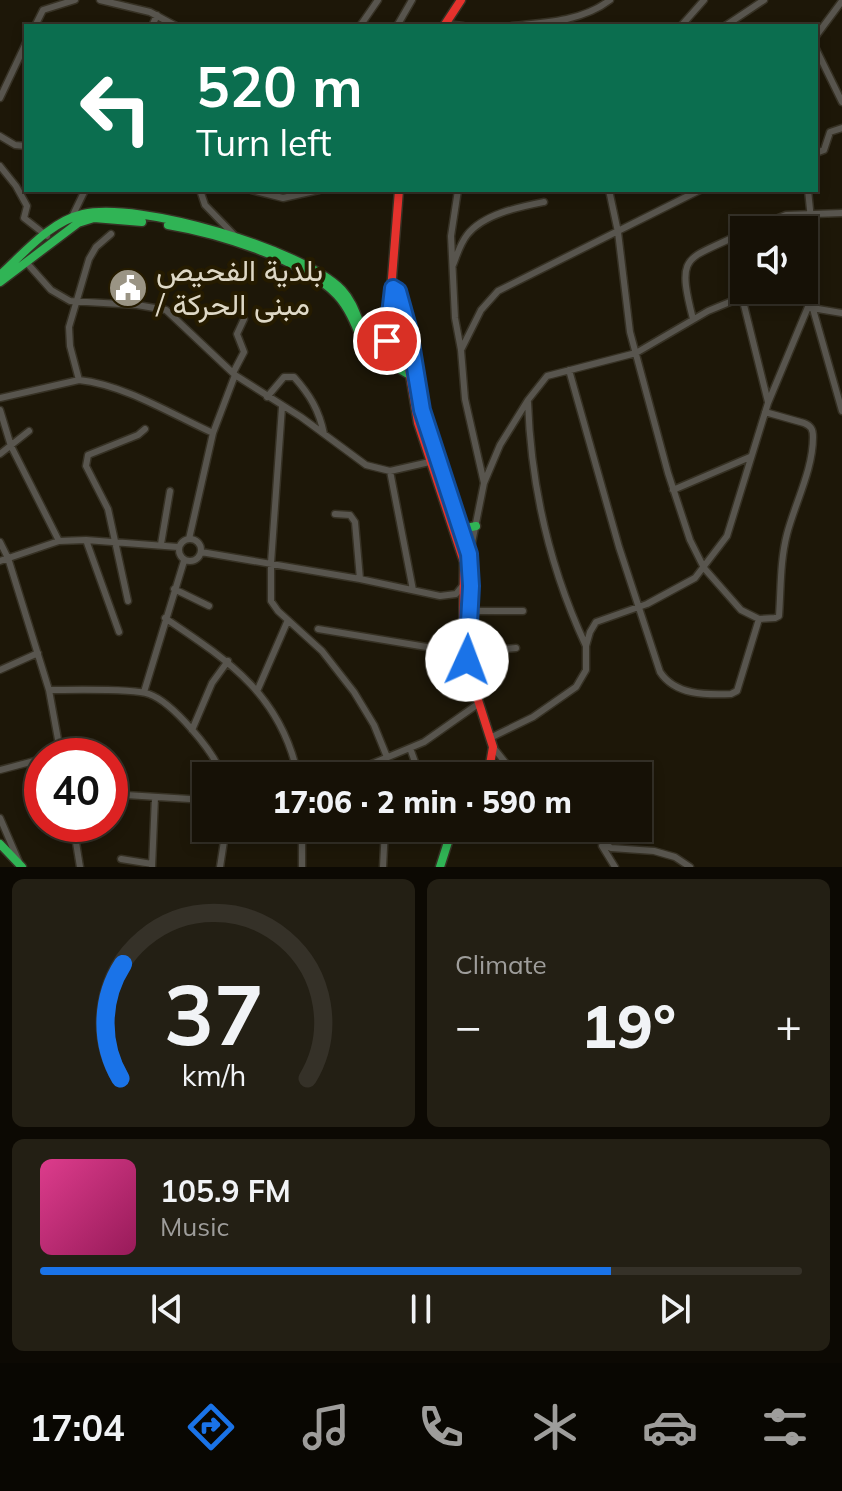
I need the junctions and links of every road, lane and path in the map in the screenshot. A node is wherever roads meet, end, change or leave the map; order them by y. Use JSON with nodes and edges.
{"nodes":[{"id":1,"x":41,"y":0,"type":"edge"},
{"id":2,"x":75,"y":0,"type":"edge"},
{"id":3,"x":100,"y":0,"type":"edge"},
{"id":4,"x":378,"y":0,"type":"edge"},
{"id":5,"x":412,"y":0,"type":"edge"},
{"id":6,"x":461,"y":0,"type":"edge"},
{"id":7,"x":704,"y":0,"type":"edge"},
{"id":8,"x":764,"y":0,"type":"edge"},
{"id":9,"x":606,"y":1,"type":"edge"},
{"id":10,"x":842,"y":1,"type":"edge"},
{"id":11,"x":43,"y":10,"type":"junction"},
{"id":12,"x":157,"y":15,"type":"junction"},
{"id":13,"x":36,"y":24,"type":"edge"},
{"id":14,"x":153,"y":24,"type":"edge"},
{"id":15,"x":173,"y":24,"type":"edge"},
{"id":16,"x":361,"y":24,"type":"edge"},
{"id":17,"x":398,"y":24,"type":"edge"},
{"id":18,"x":446,"y":24,"type":"edge"},
{"id":19,"x":541,"y":24,"type":"edge"},
{"id":20,"x":683,"y":24,"type":"edge"},
{"id":21,"x":728,"y":24,"type":"edge"},
{"id":22,"x":818,"y":33,"type":"edge"},
{"id":23,"x":24,"y":47,"type":"edge"},
{"id":24,"x":818,"y":52,"type":"edge"},
{"id":25,"x":840,"y":87,"type":"edge"},
{"id":26,"x":2,"y":88,"type":"edge"},
{"id":27,"x":0,"y":98,"type":"edge"},
{"id":28,"x":842,"y":102,"type":"edge"},
{"id":29,"x":842,"y":128,"type":"edge"},
{"id":30,"x":0,"y":136,"type":"edge"},
{"id":31,"x":24,"y":146,"type":"edge"},
{"id":32,"x":818,"y":152,"type":"edge"},
{"id":33,"x":0,"y":166,"type":"edge"},
{"id":34,"x":84,"y":192,"type":"edge"},
{"id":35,"x":201,"y":192,"type":"edge"},
{"id":36,"x":259,"y":192,"type":"edge"},
{"id":37,"x":310,"y":192,"type":"edge"},
{"id":38,"x":401,"y":192,"type":"edge"},
{"id":39,"x":458,"y":192,"type":"edge"},
{"id":40,"x":609,"y":192,"type":"edge"},
{"id":41,"x":679,"y":192,"type":"edge"},
{"id":42,"x":696,"y":192,"type":"edge"},
{"id":43,"x":808,"y":192,"type":"edge"},
{"id":44,"x":681,"y":199,"type":"junction"},
{"id":45,"x":544,"y":202,"type":"dead end"},
{"id":46,"x":811,"y":213,"type":"junction"},
{"id":47,"x":842,"y":213,"type":"edge"},
{"id":48,"x":784,"y":216,"type":"edge"},
{"id":49,"x":811,"y":216,"type":"edge"},
{"id":50,"x":71,"y":219,"type":"junction"},
{"id":51,"x":618,"y":232,"type":"junction"},
{"id":52,"x":111,"y":234,"type":"dead end"},
{"id":53,"x":47,"y":236,"type":"junction"},
{"id":54,"x":237,"y":238,"type":"junction"},
{"id":55,"x":730,"y":239,"type":"edge"},
{"id":56,"x":252,"y":247,"type":"junction"},
{"id":57,"x":23,"y":260,"type":"junction"},
{"id":58,"x":451,"y":269,"type":"junction"},
{"id":59,"x":0,"y":275,"type":"edge"},
{"id":60,"x":0,"y":282,"type":"edge"},
{"id":61,"x":395,"y":290,"type":"junction"},
{"id":62,"x":76,"y":301,"type":"junction"},
{"id":63,"x":730,"y":302,"type":"edge"},
{"id":64,"x":744,"y":304,"type":"edge"},
{"id":65,"x":810,"y":304,"type":"edge"},
{"id":66,"x":811,"y":308,"type":"junction"},
{"id":67,"x":404,"y":313,"type":"junction"},
{"id":68,"x":842,"y":313,"type":"edge"},
{"id":69,"x":244,"y":319,"type":"dead end"},
{"id":70,"x":693,"y":319,"type":"junction"},
{"id":71,"x":461,"y":350,"type":"junction"},
{"id":72,"x":636,"y":353,"type":"junction"},
{"id":73,"x":385,"y":361,"type":"junction"},
{"id":74,"x":569,"y":370,"type":"junction"},
{"id":75,"x":234,"y":374,"type":"junction"},
{"id":76,"x":409,"y":374,"type":"junction"},
{"id":77,"x":79,"y":380,"type":"junction"},
{"id":78,"x":267,"y":397,"type":"junction"},
{"id":79,"x":0,"y":398,"type":"edge"},
{"id":80,"x":528,"y":400,"type":"junction"},
{"id":81,"x":768,"y":403,"type":"junction"},
{"id":82,"x":282,"y":407,"type":"junction"},
{"id":83,"x":0,"y":410,"type":"edge"},
{"id":84,"x":842,"y":411,"type":"edge"},
{"id":85,"x":765,"y":412,"type":"junction"},
{"id":86,"x":145,"y":429,"type":"dead end"},
{"id":87,"x":29,"y":431,"type":"dead end"},
{"id":88,"x":213,"y":433,"type":"junction"},
{"id":89,"x":324,"y":434,"type":"junction"},
{"id":90,"x":11,"y":446,"type":"junction"},
{"id":91,"x":0,"y":454,"type":"edge"},
{"id":92,"x":750,"y":457,"type":"junction"},
{"id":93,"x":434,"y":461,"type":"junction"},
{"id":94,"x":390,"y":471,"type":"junction"},
{"id":95,"x":484,"y":483,"type":"junction"},
{"id":96,"x":673,"y":490,"type":"junction"},
{"id":97,"x":170,"y":491,"type":"dead end"},
{"id":98,"x":335,"y":514,"type":"dead end"},
{"id":99,"x":476,"y":526,"type":"junction"},
{"id":100,"x":462,"y":529,"type":"junction"},
{"id":101,"x":189,"y":539,"type":"junction"},
{"id":102,"x":86,"y":540,"type":"junction"},
{"id":103,"x":59,"y":541,"type":"junction"},
{"id":104,"x":0,"y":542,"type":"edge"},
{"id":105,"x":116,"y":542,"type":"junction"},
{"id":106,"x":161,"y":544,"type":"junction"},
{"id":107,"x":178,"y":547,"type":"junction"},
{"id":108,"x":201,"y":552,"type":"junction"},
{"id":109,"x":8,"y":558,"type":"junction"},
{"id":110,"x":466,"y":558,"type":"junction"},
{"id":111,"x":0,"y":561,"type":"edge"},
{"id":112,"x":184,"y":561,"type":"junction"},
{"id":113,"x":271,"y":563,"type":"junction"},
{"id":114,"x":704,"y":568,"type":"junction"},
{"id":115,"x":360,"y":579,"type":"junction"},
{"id":116,"x":465,"y":583,"type":"junction"},
{"id":117,"x":174,"y":589,"type":"junction"},
{"id":118,"x":413,"y":590,"type":"junction"},
{"id":119,"x":128,"y":601,"type":"dead end"},
{"id":120,"x":209,"y":606,"type":"dead end"},
{"id":121,"x":638,"y":607,"type":"junction"},
{"id":122,"x":469,"y":611,"type":"junction"},
{"id":123,"x":523,"y":611,"type":"dead end"},
{"id":124,"x":165,"y":618,"type":"junction"},
{"id":125,"x":759,"y":619,"type":"junction"},
{"id":126,"x":288,"y":620,"type":"junction"},
{"id":127,"x":318,"y":629,"type":"dead end"},
{"id":128,"x":119,"y":632,"type":"dead end"},
{"id":129,"x":586,"y":646,"type":"junction"},
{"id":130,"x":516,"y":648,"type":"dead end"},
{"id":131,"x":38,"y":653,"type":"junction"},
{"id":132,"x":466,"y":655,"type":"junction"},
{"id":133,"x":228,"y":661,"type":"junction"},
{"id":134,"x":0,"y":670,"type":"edge"},
{"id":135,"x":258,"y":689,"type":"junction"},
{"id":136,"x":49,"y":690,"type":"junction"},
{"id":137,"x":144,"y":692,"type":"junction"},
{"id":138,"x":478,"y":704,"type":"junction"},
{"id":139,"x":192,"y":730,"type":"junction"},
{"id":140,"x":57,"y":738,"type":"edge"},
{"id":141,"x":491,"y":743,"type":"junction"},
{"id":142,"x":410,"y":748,"type":"junction"},
{"id":143,"x":387,"y":757,"type":"junction"},
{"id":144,"x":216,"y":762,"type":"edge"},
{"id":145,"x":293,"y":762,"type":"edge"},
{"id":146,"x":376,"y":762,"type":"edge"},
{"id":147,"x":415,"y":762,"type":"edge"},
{"id":148,"x":489,"y":762,"type":"edge"},
{"id":149,"x":505,"y":762,"type":"edge"},
{"id":150,"x":24,"y":764,"type":"edge"},
{"id":151,"x":0,"y":770,"type":"edge"},
{"id":152,"x":128,"y":795,"type":"edge"},
{"id":153,"x":155,"y":797,"type":"junction"},
{"id":154,"x":192,"y":799,"type":"edge"},
{"id":155,"x":0,"y":818,"type":"edge"},
{"id":156,"x":2,"y":830,"type":"edge"},
{"id":157,"x":76,"y":842,"type":"edge"},
{"id":158,"x":224,"y":842,"type":"edge"},
{"id":159,"x":302,"y":842,"type":"edge"},
{"id":160,"x":384,"y":842,"type":"edge"},
{"id":161,"x":448,"y":842,"type":"edge"},
{"id":162,"x":598,"y":842,"type":"edge"},
{"id":163,"x":601,"y":842,"type":"edge"},
{"id":164,"x":0,"y":844,"type":"edge"},
{"id":165,"x":0,"y":852,"type":"edge"},
{"id":166,"x":121,"y":859,"type":"dead end"},
{"id":167,"x":19,"y":866,"type":"edge"},
{"id":168,"x":152,"y":866,"type":"edge"},
{"id":169,"x":80,"y":867,"type":"edge"},
{"id":170,"x":220,"y":867,"type":"edge"},
{"id":171,"x":302,"y":867,"type":"edge"},
{"id":172,"x":383,"y":867,"type":"edge"},
{"id":173,"x":440,"y":867,"type":"edge"},
{"id":174,"x":615,"y":867,"type":"edge"},
{"id":175,"x":690,"y":867,"type":"edge"}],
"edges":[{"from":1,"to":11,"type":"street"},
{"from":2,"to":11,"type":"street"},
{"from":3,"to":12,"type":"street"},
{"from":4,"to":16,"type":"street"},
{"from":5,"to":17,"type":"street"},
{"from":6,"to":18,"type":"street"},
{"from":7,"to":20,"type":"street"},
{"from":8,"to":21,"type":"street"},
{"from":9,"to":19,"type":"street"},
{"from":10,"to":22,"type":"street"},
{"from":11,"to":13,"type":"street"},
{"from":12,"to":14,"type":"street"},
{"from":12,"to":15,"type":"street"},
{"from":23,"to":26,"type":"street"},
{"from":24,"to":25,"type":"street"},
{"from":25,"to":28,"type":"street"},
{"from":26,"to":27,"type":"street"},
{"from":29,"to":32,"type":"street"},
{"from":30,"to":31,"type":"street"},
{"from":33,"to":53,"type":"street"},
{"from":34,"to":50,"type":"street"},
{"from":35,"to":54,"type":"street"},
{"from":36,"to":37,"type":"street"},
{"from":38,"to":61,"type":"street"},
{"from":39,"to":58,"type":"street"},
{"from":40,"to":51,"type":"street"},
{"from":41,"to":44,"type":"street"},
{"from":42,"to":44,"type":"street"},
{"from":43,"to":46,"type":"street"},
{"from":44,"to":51,"type":"street"},
{"from":45,"to":58,"type":"street"},
{"from":46,"to":47,"type":"street"},
{"from":46,"to":48,"type":"street"},
{"from":46,"to":49,"type":"street"},
{"from":50,"to":53,"type":"street"},
{"from":50,"to":54,"type":"street"},
{"from":51,"to":71,"type":"street"},
{"from":51,"to":72,"type":"street"},
{"from":52,"to":62,"type":"street"},
{"from":53,"to":57,"type":"street"},
{"from":54,"to":56,"type":"street"},
{"from":55,"to":70,"type":"street"},
{"from":56,"to":57,"type":"street"},
{"from":56,"to":61,"type":"street"},
{"from":56,"to":73,"type":"street"},
{"from":57,"to":59,"type":"street"},
{"from":57,"to":60,"type":"street"},
{"from":57,"to":62,"type":"street"},
{"from":58,"to":71,"type":"street"},
{"from":61,"to":67,"type":"street"},
{"from":61,"to":73,"type":"street"},
{"from":62,"to":75,"type":"street"},
{"from":62,"to":77,"type":"street"},
{"from":63,"to":70,"type":"street"},
{"from":64,"to":81,"type":"street"},
{"from":65,"to":66,"type":"street"},
{"from":66,"to":68,"type":"street"},
{"from":66,"to":81,"type":"street"},
{"from":66,"to":84,"type":"street"},
{"from":67,"to":76,"type":"street"},
{"from":67,"to":93,"type":"street"},
{"from":69,"to":75,"type":"street"},
{"from":70,"to":72,"type":"street"},
{"from":71,"to":95,"type":"street"},
{"from":72,"to":74,"type":"street"},
{"from":72,"to":96,"type":"street"},
{"from":73,"to":76,"type":"street"},
{"from":74,"to":80,"type":"street"},
{"from":74,"to":121,"type":"street"},
{"from":75,"to":78,"type":"street"},
{"from":75,"to":88,"type":"street"},
{"from":76,"to":93,"type":"street"},
{"from":77,"to":79,"type":"street"},
{"from":77,"to":88,"type":"street"},
{"from":78,"to":82,"type":"street"},
{"from":78,"to":89,"type":"street"},
{"from":80,"to":95,"type":"street"},
{"from":80,"to":129,"type":"street"},
{"from":81,"to":85,"type":"street"},
{"from":82,"to":89,"type":"street"},
{"from":82,"to":113,"type":"street"},
{"from":83,"to":90,"type":"street"},
{"from":85,"to":92,"type":"street"},
{"from":85,"to":125,"type":"street"},
{"from":86,"to":105,"type":"street"},
{"from":87,"to":90,"type":"street"},
{"from":88,"to":101,"type":"street"},
{"from":89,"to":94,"type":"street"},
{"from":90,"to":91,"type":"street"},
{"from":90,"to":103,"type":"street"},
{"from":92,"to":96,"type":"street"},
{"from":92,"to":114,"type":"street"},
{"from":93,"to":94,"type":"street"},
{"from":93,"to":100,"type":"street"},
{"from":93,"to":110,"type":"street"},
{"from":94,"to":118,"type":"street"},
{"from":95,"to":99,"type":"street"},
{"from":96,"to":114,"type":"street"},
{"from":97,"to":106,"type":"street"},
{"from":98,"to":115,"type":"street"},
{"from":99,"to":100,"type":"street"},
{"from":99,"to":110,"type":"street"},
{"from":100,"to":110,"type":"street"},
{"from":101,"to":107,"type":"street"},
{"from":101,"to":108,"type":"street"},
{"from":102,"to":103,"type":"street"},
{"from":102,"to":105,"type":"street"},
{"from":102,"to":128,"type":"street"},
{"from":103,"to":109,"type":"street"},
{"from":104,"to":109,"type":"street"},
{"from":105,"to":106,"type":"street"},
{"from":105,"to":119,"type":"street"},
{"from":106,"to":107,"type":"street"},
{"from":107,"to":112,"type":"street"},
{"from":108,"to":112,"type":"street"},
{"from":108,"to":113,"type":"street"},
{"from":109,"to":111,"type":"street"},
{"from":109,"to":131,"type":"street"},
{"from":110,"to":116,"type":"street"},
{"from":110,"to":122,"type":"street"},
{"from":112,"to":117,"type":"street"},
{"from":113,"to":115,"type":"street"},
{"from":113,"to":126,"type":"street"},
{"from":114,"to":121,"type":"street"},
{"from":114,"to":125,"type":"street"},
{"from":115,"to":118,"type":"street"},
{"from":116,"to":118,"type":"street"},
{"from":116,"to":132,"type":"street"},
{"from":117,"to":120,"type":"street"},
{"from":117,"to":124,"type":"street"},
{"from":121,"to":125,"type":"street"},
{"from":121,"to":129,"type":"street"},
{"from":122,"to":123,"type":"street"},
{"from":122,"to":132,"type":"street"},
{"from":124,"to":133,"type":"street"},
{"from":124,"to":137,"type":"street"},
{"from":126,"to":135,"type":"street"},
{"from":126,"to":143,"type":"street"},
{"from":127,"to":132,"type":"street"},
{"from":129,"to":141,"type":"street"},
{"from":130,"to":132,"type":"street"},
{"from":131,"to":134,"type":"street"},
{"from":131,"to":136,"type":"street"},
{"from":132,"to":138,"type":"street"},
{"from":133,"to":135,"type":"street"},
{"from":133,"to":139,"type":"street"},
{"from":135,"to":145,"type":"street"},
{"from":136,"to":137,"type":"street"},
{"from":136,"to":140,"type":"street"},
{"from":137,"to":139,"type":"street"},
{"from":138,"to":141,"type":"street"},
{"from":138,"to":142,"type":"street"},
{"from":139,"to":144,"type":"street"},
{"from":141,"to":148,"type":"street"},
{"from":141,"to":149,"type":"street"},
{"from":142,"to":143,"type":"street"},
{"from":142,"to":147,"type":"street"},
{"from":143,"to":146,"type":"street"},
{"from":150,"to":151,"type":"street"},
{"from":152,"to":153,"type":"street"},
{"from":153,"to":154,"type":"street"},
{"from":153,"to":168,"type":"street"},
{"from":155,"to":156,"type":"street"},
{"from":156,"to":167,"type":"street"},
{"from":157,"to":169,"type":"street"},
{"from":158,"to":170,"type":"street"},
{"from":159,"to":171,"type":"street"},
{"from":160,"to":172,"type":"street"},
{"from":161,"to":173,"type":"street"},
{"from":162,"to":174,"type":"street"},
{"from":163,"to":175,"type":"street"},
{"from":164,"to":167,"type":"street"},
{"from":165,"to":167,"type":"street"},
{"from":166,"to":168,"type":"street"}]}
